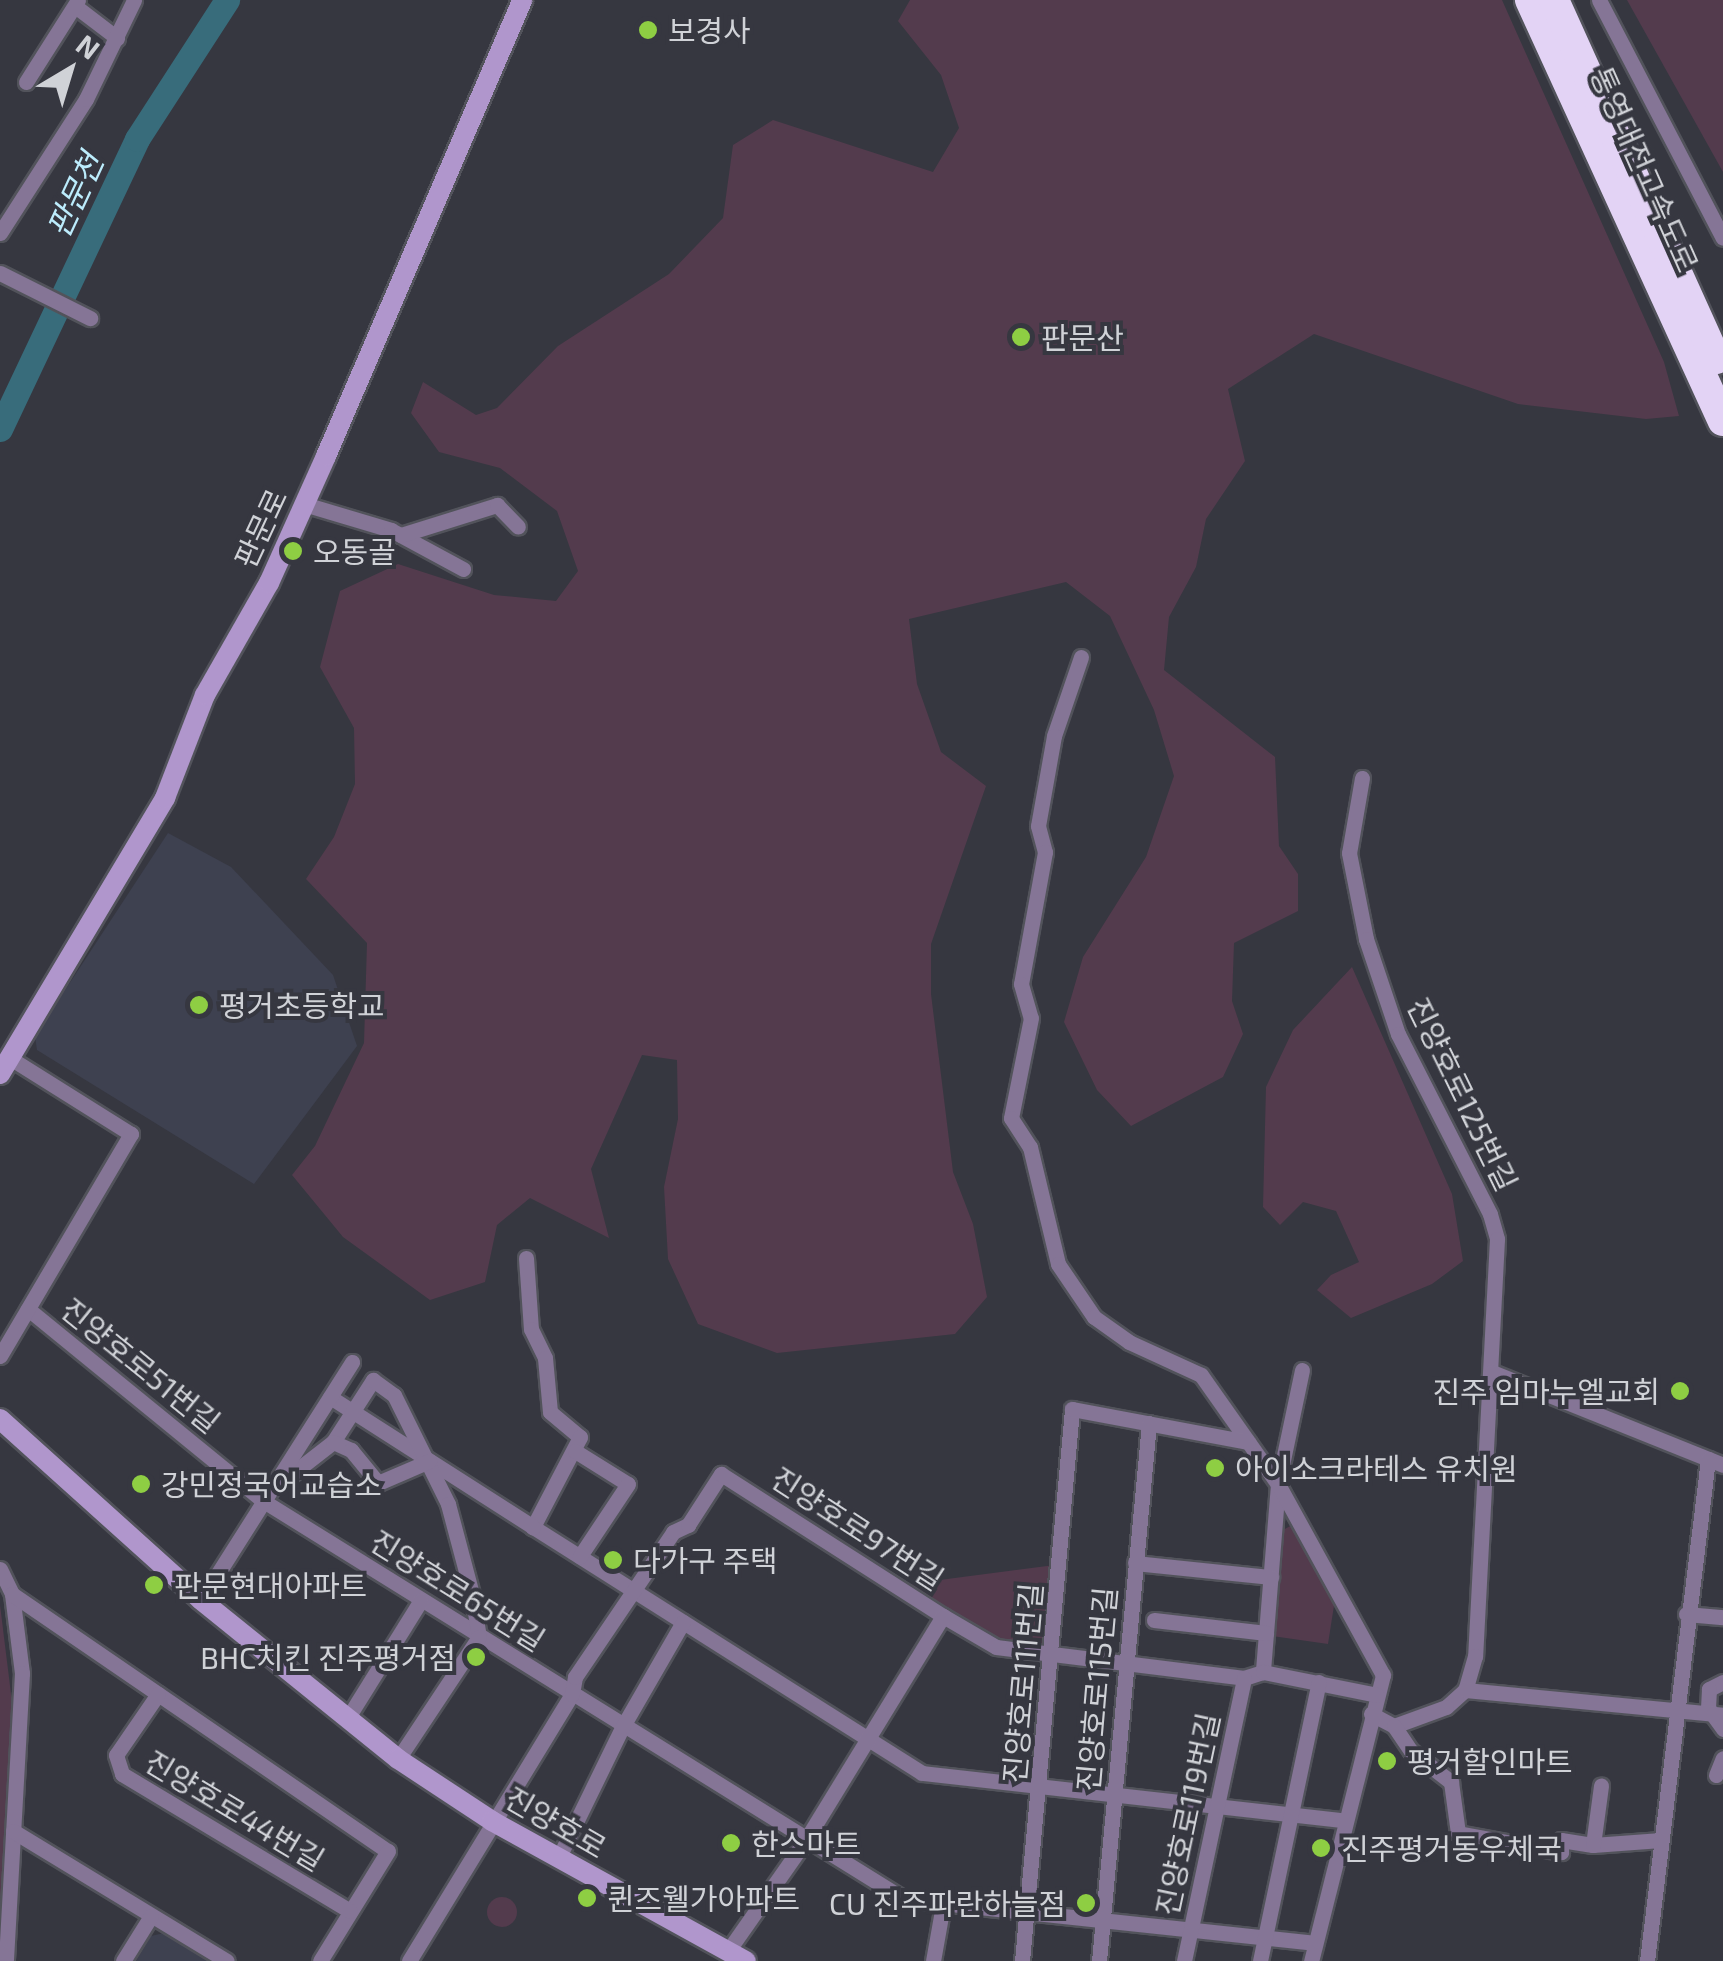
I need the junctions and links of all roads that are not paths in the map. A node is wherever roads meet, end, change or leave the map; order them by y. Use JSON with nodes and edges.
{"nodes":[{"id":1,"x":134,"y":0,"type":"edge"},
{"id":2,"x":522,"y":0,"type":"edge"},
{"id":3,"x":1530,"y":0,"type":"edge"},
{"id":4,"x":1554,"y":0,"type":"edge"},
{"id":5,"x":1599,"y":0,"type":"edge"},
{"id":6,"x":76,"y":3,"type":"edge"},
{"id":7,"x":118,"y":38,"type":"junction"},
{"id":8,"x":26,"y":82,"type":"dead end"},
{"id":9,"x":0,"y":233,"type":"edge"},
{"id":10,"x":1723,"y":238,"type":"edge"},
{"id":11,"x":0,"y":274,"type":"edge"},
{"id":12,"x":90,"y":318,"type":"dead end"},
{"id":13,"x":1723,"y":376,"type":"edge"},
{"id":14,"x":1723,"y":421,"type":"edge"},
{"id":15,"x":304,"y":504,"type":"junction"},
{"id":16,"x":518,"y":526,"type":"dead end"},
{"id":17,"x":401,"y":535,"type":"junction"},
{"id":18,"x":463,"y":570,"type":"dead end"},
{"id":19,"x":1081,"y":657,"type":"dead end"},
{"id":20,"x":1362,"y":778,"type":"dead end"},
{"id":21,"x":5,"y":1066,"type":"edge"},
{"id":22,"x":131,"y":1134,"type":"joint"},
{"id":23,"x":526,"y":1258,"type":"dead end"},
{"id":24,"x":28,"y":1308,"type":"junction"},
{"id":25,"x":0,"y":1356,"type":"edge"},
{"id":26,"x":352,"y":1362,"type":"dead end"},
{"id":27,"x":1302,"y":1370,"type":"dead end"},
{"id":28,"x":1492,"y":1372,"type":"junction"},
{"id":29,"x":408,"y":1384,"type":"dead end"},
{"id":30,"x":394,"y":1395,"type":"junction"},
{"id":31,"x":330,"y":1397,"type":"junction"},
{"id":32,"x":352,"y":1412,"type":"junction"},
{"id":33,"x":0,"y":1419,"type":"edge"},
{"id":34,"x":1148,"y":1423,"type":"junction"},
{"id":35,"x":333,"y":1442,"type":"junction"},
{"id":36,"x":1248,"y":1442,"type":"junction"},
{"id":37,"x":576,"y":1451,"type":"junction"},
{"id":38,"x":428,"y":1461,"type":"junction"},
{"id":39,"x":1715,"y":1462,"type":"edge"},
{"id":40,"x":1278,"y":1484,"type":"junction"},
{"id":41,"x":274,"y":1487,"type":"junction"},
{"id":42,"x":264,"y":1502,"type":"junction"},
{"id":43,"x":533,"y":1526,"type":"junction"},
{"id":44,"x":580,"y":1556,"type":"junction"},
{"id":45,"x":1136,"y":1563,"type":"junction"},
{"id":46,"x":0,"y":1569,"type":"edge"},
{"id":47,"x":1271,"y":1577,"type":"junction"},
{"id":48,"x":633,"y":1590,"type":"junction"},
{"id":49,"x":12,"y":1594,"type":"junction"},
{"id":50,"x":202,"y":1600,"type":"junction"},
{"id":51,"x":421,"y":1600,"type":"junction"},
{"id":52,"x":1686,"y":1614,"type":"junction"},
{"id":53,"x":943,"y":1616,"type":"junction"},
{"id":54,"x":1723,"y":1617,"type":"edge"},
{"id":55,"x":1154,"y":1620,"type":"dead end"},
{"id":56,"x":684,"y":1622,"type":"junction"},
{"id":57,"x":1266,"y":1634,"type":"junction"},
{"id":58,"x":479,"y":1637,"type":"junction"},
{"id":59,"x":1053,"y":1654,"type":"junction"},
{"id":60,"x":1126,"y":1662,"type":"junction"},
{"id":61,"x":1263,"y":1672,"type":"junction"},
{"id":62,"x":1244,"y":1678,"type":"junction"},
{"id":63,"x":1319,"y":1682,"type":"junction"},
{"id":64,"x":1723,"y":1682,"type":"edge"},
{"id":65,"x":1465,"y":1690,"type":"junction"},
{"id":66,"x":158,"y":1694,"type":"junction"},
{"id":67,"x":572,"y":1694,"type":"junction"},
{"id":68,"x":1377,"y":1694,"type":"junction"},
{"id":69,"x":1682,"y":1711,"type":"junction"},
{"id":70,"x":1371,"y":1714,"type":"junction"},
{"id":71,"x":347,"y":1719,"type":"junction"},
{"id":72,"x":1721,"y":1719,"type":"edge"},
{"id":73,"x":623,"y":1726,"type":"junction"},
{"id":74,"x":1394,"y":1726,"type":"junction"},
{"id":75,"x":868,"y":1740,"type":"junction"},
{"id":76,"x":1723,"y":1758,"type":"edge"},
{"id":77,"x":398,"y":1760,"type":"junction"},
{"id":78,"x":1716,"y":1774,"type":"dead end"},
{"id":79,"x":1601,"y":1786,"type":"dead end"},
{"id":80,"x":1040,"y":1789,"type":"junction"},
{"id":81,"x":1114,"y":1795,"type":"junction"},
{"id":82,"x":1218,"y":1808,"type":"junction"},
{"id":83,"x":1294,"y":1816,"type":"junction"},
{"id":84,"x":1343,"y":1820,"type":"junction"},
{"id":85,"x":492,"y":1821,"type":"junction"},
{"id":86,"x":13,"y":1831,"type":"junction"},
{"id":87,"x":1661,"y":1840,"type":"junction"},
{"id":88,"x":805,"y":1841,"type":"junction"},
{"id":89,"x":1592,"y":1846,"type":"junction"},
{"id":90,"x":558,"y":1859,"type":"junction"},
{"id":91,"x":943,"y":1905,"type":"junction"},
{"id":92,"x":350,"y":1911,"type":"junction"},
{"id":93,"x":1028,"y":1913,"type":"junction"},
{"id":94,"x":151,"y":1916,"type":"junction"},
{"id":95,"x":1101,"y":1921,"type":"junction"},
{"id":96,"x":1190,"y":1930,"type":"junction"},
{"id":97,"x":1263,"y":1938,"type":"junction"},
{"id":98,"x":1314,"y":1943,"type":"junction"},
{"id":99,"x":737,"y":1956,"type":"edge"},
{"id":100,"x":6,"y":1961,"type":"edge"},
{"id":101,"x":123,"y":1961,"type":"edge"},
{"id":102,"x":226,"y":1961,"type":"edge"},
{"id":103,"x":320,"y":1961,"type":"edge"},
{"id":104,"x":409,"y":1961,"type":"edge"},
{"id":105,"x":933,"y":1961,"type":"edge"},
{"id":106,"x":1022,"y":1961,"type":"edge"},
{"id":107,"x":1099,"y":1961,"type":"edge"},
{"id":108,"x":1184,"y":1961,"type":"edge"},
{"id":109,"x":1260,"y":1961,"type":"edge"},
{"id":110,"x":1311,"y":1961,"type":"edge"},
{"id":111,"x":1647,"y":1961,"type":"edge"}],
"edges":[{"from":1,"to":7,"type":"street"},
{"from":2,"to":15,"type":"street","name":"판문로"},
{"from":3,"to":14,"type":"highway","name":"통영대전고속도로"},
{"from":4,"to":13,"type":"highway","name":"통영대전고속도로"},
{"from":5,"to":10,"type":"street"},
{"from":6,"to":7,"type":"street"},
{"from":6,"to":8,"type":"street"},
{"from":7,"to":9,"type":"street"},
{"from":11,"to":12,"type":"street"},
{"from":15,"to":17,"type":"street"},
{"from":15,"to":21,"type":"street","name":"판문로"},
{"from":16,"to":17,"type":"street"},
{"from":17,"to":18,"type":"street"},
{"from":19,"to":36,"type":"street"},
{"from":20,"to":28,"type":"street","name":"진양호로125번길"},
{"from":21,"to":22,"type":"street","name":"판문로"},
{"from":22,"to":24,"type":"street","name":"진양호로51번길"},
{"from":23,"to":37,"type":"street"},
{"from":24,"to":25,"type":"street","name":"진양호로51번길"},
{"from":24,"to":42,"type":"street","name":"진양호로51번길"},
{"from":26,"to":31,"type":"street"},
{"from":27,"to":40,"type":"street"},
{"from":28,"to":39,"type":"street"},
{"from":28,"to":65,"type":"street","name":"진양호로125번길"},
{"from":29,"to":30,"type":"street"},
{"from":30,"to":32,"type":"street"},
{"from":30,"to":38,"type":"street"},
{"from":31,"to":32,"type":"street"},
{"from":31,"to":41,"type":"street"},
{"from":32,"to":35,"type":"street"},
{"from":32,"to":38,"type":"street"},
{"from":33,"to":50,"type":"street","name":"진양호로"},
{"from":34,"to":36,"type":"street"},
{"from":34,"to":45,"type":"street","name":"진양호로115번길"},
{"from":34,"to":59,"type":"street","name":"진양호로111번길"},
{"from":35,"to":38,"type":"street","name":"진양호로65번길"},
{"from":35,"to":41,"type":"street"},
{"from":36,"to":40,"type":"street"},
{"from":37,"to":43,"type":"street"},
{"from":37,"to":44,"type":"street"},
{"from":38,"to":43,"type":"street"},
{"from":38,"to":58,"type":"street"},
{"from":39,"to":52,"type":"street"},
{"from":40,"to":47,"type":"street"},
{"from":40,"to":68,"type":"street"},
{"from":41,"to":42,"type":"street"},
{"from":42,"to":50,"type":"street"},
{"from":42,"to":51,"type":"street","name":"진양호로65번길"},
{"from":43,"to":44,"type":"street"},
{"from":44,"to":48,"type":"street"},
{"from":45,"to":47,"type":"street"},
{"from":45,"to":60,"type":"street","name":"진양호로115번길"},
{"from":46,"to":49,"type":"street"},
{"from":47,"to":57,"type":"street"},
{"from":48,"to":53,"type":"street","name":"진양호로97번길"},
{"from":48,"to":56,"type":"street"},
{"from":48,"to":67,"type":"street"},
{"from":49,"to":66,"type":"street"},
{"from":49,"to":86,"type":"street"},
{"from":50,"to":71,"type":"street","name":"진양호로"},
{"from":51,"to":58,"type":"street","name":"진양호로65번길"},
{"from":51,"to":71,"type":"street"},
{"from":52,"to":54,"type":"street"},
{"from":52,"to":69,"type":"street"},
{"from":53,"to":59,"type":"street"},
{"from":53,"to":75,"type":"street","name":"진양호로97번길"},
{"from":55,"to":57,"type":"street"},
{"from":56,"to":73,"type":"street"},
{"from":56,"to":75,"type":"street"},
{"from":57,"to":61,"type":"street"},
{"from":58,"to":67,"type":"street","name":"진양호로65번길"},
{"from":58,"to":77,"type":"street"},
{"from":59,"to":60,"type":"street"},
{"from":59,"to":80,"type":"street","name":"진양호로111번길"},
{"from":60,"to":62,"type":"street"},
{"from":60,"to":81,"type":"street","name":"진양호로115번길"},
{"from":61,"to":62,"type":"street"},
{"from":61,"to":63,"type":"street"},
{"from":62,"to":82,"type":"street","name":"진양호로119번길"},
{"from":63,"to":68,"type":"street"},
{"from":63,"to":83,"type":"street"},
{"from":64,"to":72,"type":"street"},
{"from":65,"to":69,"type":"street"},
{"from":65,"to":74,"type":"street"},
{"from":66,"to":92,"type":"street"},
{"from":66,"to":92,"type":"street","name":"진양호로44번길"},
{"from":67,"to":73,"type":"street","name":"진양호로65번길"},
{"from":67,"to":85,"type":"street"},
{"from":68,"to":70,"type":"street"},
{"from":69,"to":72,"type":"street"},
{"from":69,"to":87,"type":"street"},
{"from":70,"to":74,"type":"street"},
{"from":70,"to":84,"type":"street"},
{"from":71,"to":77,"type":"street","name":"진양호로"},
{"from":73,"to":88,"type":"street"},
{"from":73,"to":90,"type":"street"},
{"from":74,"to":89,"type":"street"},
{"from":75,"to":80,"type":"street"},
{"from":75,"to":88,"type":"street","name":"진양호로97번길"},
{"from":76,"to":78,"type":"street"},
{"from":77,"to":85,"type":"street","name":"진양호로"},
{"from":79,"to":89,"type":"street"},
{"from":80,"to":81,"type":"street"},
{"from":80,"to":93,"type":"street","name":"진양호로111번길"},
{"from":81,"to":82,"type":"street"},
{"from":81,"to":95,"type":"street","name":"진양호로115번길"},
{"from":82,"to":83,"type":"street"},
{"from":82,"to":96,"type":"street","name":"진양호로119번길"},
{"from":83,"to":84,"type":"street"},
{"from":83,"to":97,"type":"street"},
{"from":84,"to":98,"type":"street"},
{"from":85,"to":90,"type":"street","name":"진양호로"},
{"from":85,"to":104,"type":"street"},
{"from":86,"to":94,"type":"street"},
{"from":86,"to":100,"type":"street"},
{"from":87,"to":89,"type":"street"},
{"from":87,"to":111,"type":"street"},
{"from":88,"to":91,"type":"street"},
{"from":88,"to":99,"type":"street","name":"진양호로97번길"},
{"from":90,"to":99,"type":"street","name":"진양호로"},
{"from":91,"to":93,"type":"street"},
{"from":91,"to":105,"type":"street"},
{"from":92,"to":103,"type":"street"},
{"from":93,"to":95,"type":"street"},
{"from":93,"to":106,"type":"street","name":"진양호로111번길"},
{"from":94,"to":101,"type":"street"},
{"from":94,"to":102,"type":"street"},
{"from":95,"to":96,"type":"street"},
{"from":95,"to":107,"type":"street","name":"진양호로115번길"},
{"from":96,"to":97,"type":"street"},
{"from":96,"to":108,"type":"street","name":"진양호로119번길"},
{"from":97,"to":98,"type":"street"},
{"from":97,"to":109,"type":"street"},
{"from":98,"to":110,"type":"street"}]}
